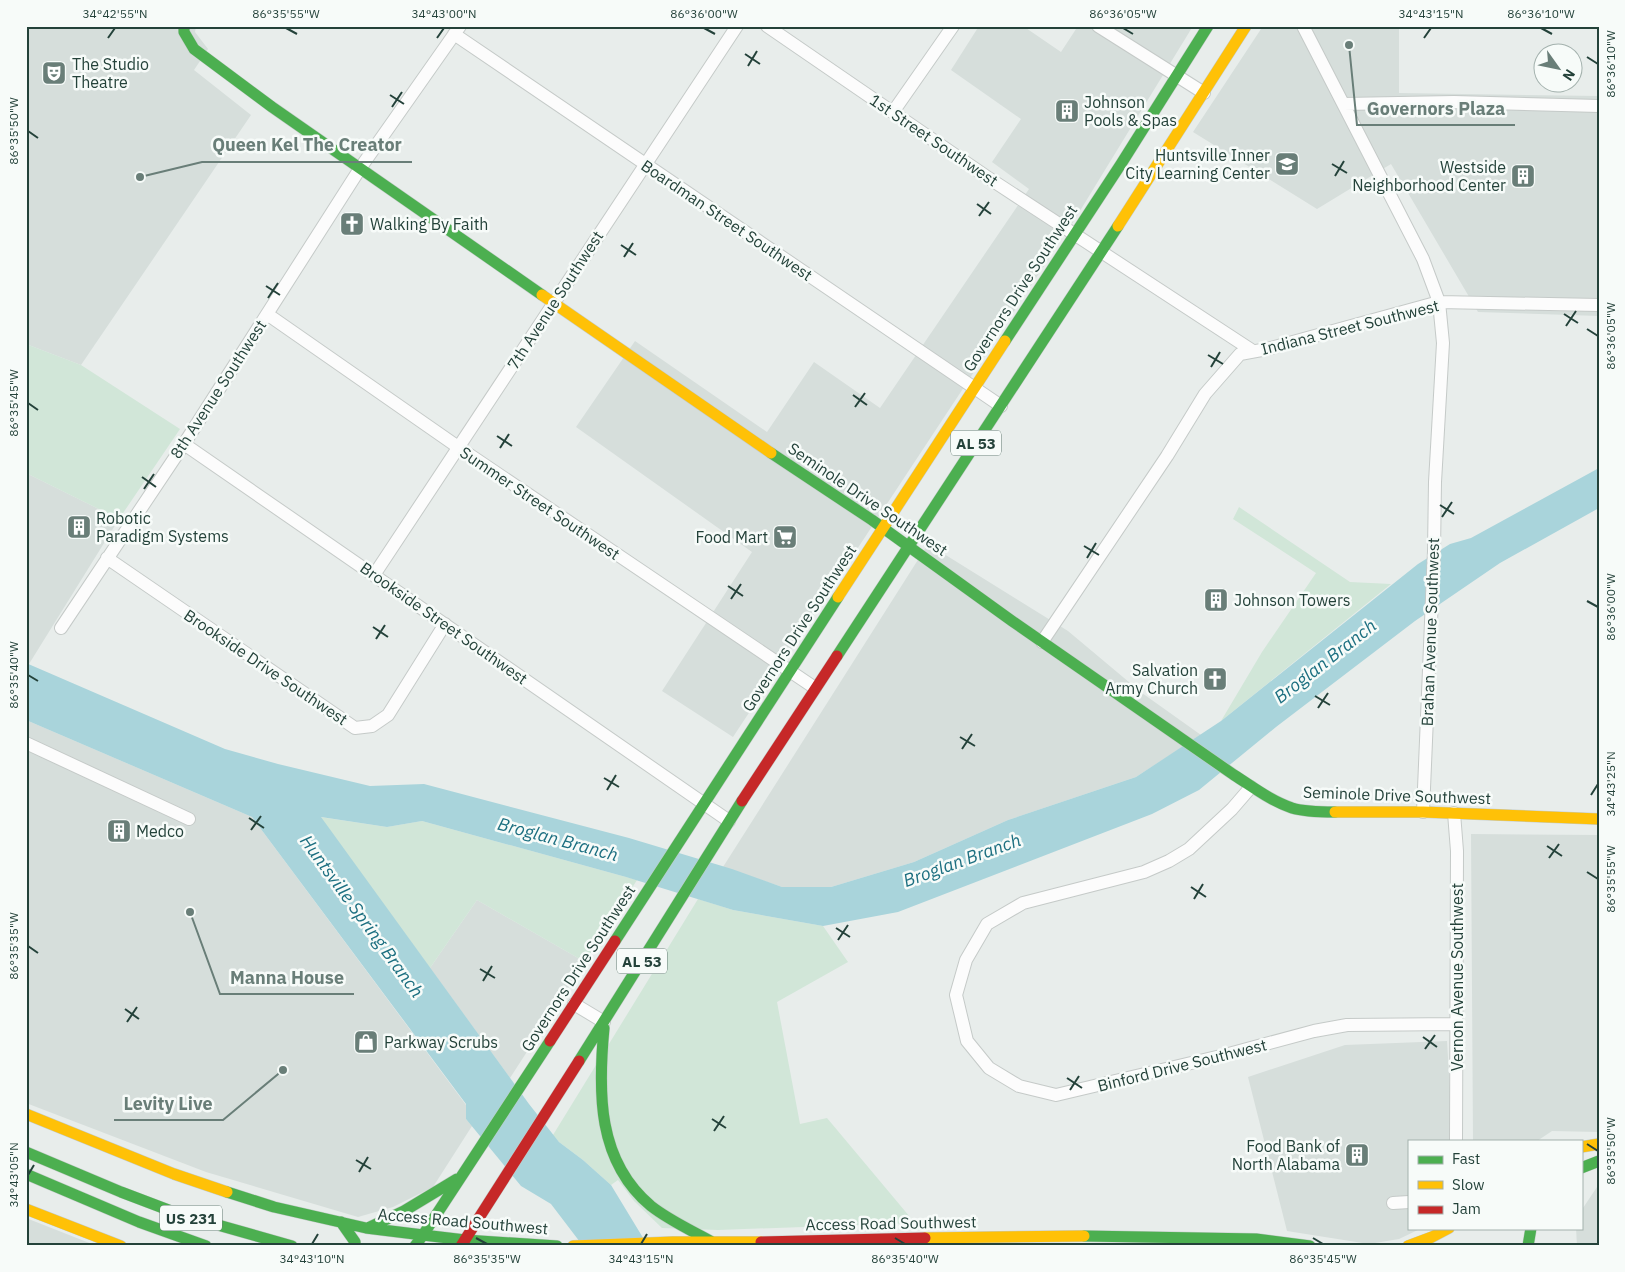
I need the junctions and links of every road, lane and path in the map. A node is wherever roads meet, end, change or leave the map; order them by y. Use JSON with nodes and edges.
{"nodes":[{"id":1,"x":737,"y":26,"type":"edge"},
{"id":2,"x":767,"y":26,"type":"edge"},
{"id":3,"x":952,"y":26,"type":"edge"},
{"id":4,"x":1098,"y":26,"type":"edge"},
{"id":5,"x":1208,"y":26,"type":"edge"},
{"id":6,"x":1246,"y":26,"type":"edge"},
{"id":7,"x":1303,"y":26,"type":"edge"},
{"id":8,"x":184,"y":28,"type":"edge"},
{"id":9,"x":457,"y":30,"type":"edge"},
{"id":10,"x":1177,"y":76,"type":"junction"},
{"id":11,"x":1204,"y":93,"type":"junction"},
{"id":12,"x":1344,"y":104,"type":"junction"},
{"id":13,"x":1599,"y":106,"type":"edge"},
{"id":14,"x":894,"y":112,"type":"junction"},
{"id":15,"x":645,"y":164,"type":"junction"},
{"id":16,"x":360,"y":167,"type":"junction"},
{"id":17,"x":1076,"y":235,"type":"junction"},
{"id":18,"x":1101,"y":252,"type":"junction"},
{"id":19,"x":553,"y":302,"type":"junction"},
{"id":20,"x":1439,"y":302,"type":"junction"},
{"id":21,"x":1599,"y":305,"type":"edge"},
{"id":22,"x":267,"y":314,"type":"junction"},
{"id":23,"x":1253,"y":351,"type":"junction"},
{"id":24,"x":974,"y":388,"type":"junction"},
{"id":25,"x":1000,"y":406,"type":"junction"},
{"id":26,"x":184,"y":444,"type":"junction"},
{"id":27,"x":458,"y":447,"type":"junction"},
{"id":28,"x":883,"y":528,"type":"junction"},
{"id":29,"x":908,"y":545,"type":"junction"},
{"id":30,"x":107,"y":558,"type":"junction"},
{"id":31,"x":374,"y":575,"type":"junction"},
{"id":32,"x":445,"y":624,"type":"junction"},
{"id":33,"x":61,"y":628,"type":"dead end"},
{"id":34,"x":1042,"y":642,"type":"junction"},
{"id":35,"x":789,"y":671,"type":"junction"},
{"id":36,"x":815,"y":688,"type":"junction"},
{"id":37,"x":26,"y":743,"type":"edge"},
{"id":38,"x":1252,"y":787,"type":"junction"},
{"id":39,"x":704,"y":803,"type":"junction"},
{"id":40,"x":1423,"y":812,"type":"junction"},
{"id":41,"x":1454,"y":813,"type":"junction"},
{"id":42,"x":189,"y":819,"type":"dead end"},
{"id":43,"x":1599,"y":819,"type":"edge"},
{"id":44,"x":729,"y":821,"type":"junction"},
{"id":45,"x":574,"y":1004,"type":"junction"},
{"id":46,"x":604,"y":1022,"type":"junction"},
{"id":47,"x":1456,"y":1024,"type":"junction"},
{"id":48,"x":26,"y":1114,"type":"edge"},
{"id":49,"x":1456,"y":1140,"type":"edge"},
{"id":50,"x":1599,"y":1144,"type":"edge"},
{"id":51,"x":1582,"y":1146,"type":"edge"},
{"id":52,"x":30,"y":1148,"type":"edge"},
{"id":53,"x":1599,"y":1161,"type":"edge"},
{"id":54,"x":1582,"y":1168,"type":"edge"},
{"id":55,"x":26,"y":1174,"type":"edge"},
{"id":56,"x":464,"y":1174,"type":"junction"},
{"id":57,"x":36,"y":1190,"type":"dead end"},
{"id":58,"x":1408,"y":1202,"type":"edge"},
{"id":59,"x":94,"y":1203,"type":"junction"},
{"id":60,"x":1393,"y":1203,"type":"dead end"},
{"id":61,"x":26,"y":1209,"type":"edge"},
{"id":62,"x":340,"y":1222,"type":"junction"},
{"id":63,"x":366,"y":1228,"type":"junction"},
{"id":64,"x":1445,"y":1230,"type":"edge"},
{"id":65,"x":1532,"y":1230,"type":"edge"},
{"id":66,"x":423,"y":1235,"type":"junction"},
{"id":67,"x":1210,"y":1238,"type":"junction"},
{"id":68,"x":463,"y":1243,"type":"edge"},
{"id":69,"x":714,"y":1243,"type":"junction"},
{"id":70,"x":525,"y":1245,"type":"edge"},
{"id":71,"x":121,"y":1246,"type":"edge"},
{"id":72,"x":206,"y":1246,"type":"edge"},
{"id":73,"x":292,"y":1246,"type":"edge"},
{"id":74,"x":355,"y":1246,"type":"edge"},
{"id":75,"x":415,"y":1246,"type":"edge"},
{"id":76,"x":557,"y":1246,"type":"edge"},
{"id":77,"x":573,"y":1246,"type":"edge"},
{"id":78,"x":1243,"y":1246,"type":"edge"},
{"id":79,"x":1310,"y":1246,"type":"edge"},
{"id":80,"x":1408,"y":1246,"type":"edge"},
{"id":81,"x":1528,"y":1246,"type":"edge"}],
"edges":[{"from":1,"to":15,"type":"street","name":"7th Avenue Southwest"},
{"from":2,"to":14,"type":"street","name":"1st Street Southwest"},
{"from":3,"to":14,"type":"street"},
{"from":4,"to":10,"type":"street"},
{"from":5,"to":10,"type":"main road","name":"Governors Drive Southwest","number":"AL 53"},
{"from":6,"to":11,"type":"main road","number":"AL 53"},
{"from":7,"to":12,"type":"street","name":"Brahan Avenue Southwest"},
{"from":8,"to":16,"type":"main road","name":"Seminole Drive Southwest"},
{"from":9,"to":15,"type":"street","name":"Boardman Street Southwest"},
{"from":9,"to":16,"type":"street","name":"8th Avenue Southwest"},
{"from":10,"to":11,"type":"street"},
{"from":10,"to":17,"type":"main road","name":"Governors Drive Southwest","number":"AL 53"},
{"from":11,"to":18,"type":"main road","number":"AL 53"},
{"from":12,"to":13,"type":"street"},
{"from":12,"to":20,"type":"street","name":"Brahan Avenue Southwest"},
{"from":14,"to":17,"type":"street","name":"1st Street Southwest"},
{"from":15,"to":19,"type":"street","name":"7th Avenue Southwest"},
{"from":15,"to":24,"type":"street","name":"Boardman Street Southwest"},
{"from":16,"to":19,"type":"main road","name":"Seminole Drive Southwest"},
{"from":16,"to":22,"type":"street","name":"8th Avenue Southwest"},
{"from":17,"to":18,"type":"street","name":"1st Street Southwest"},
{"from":17,"to":24,"type":"main road","name":"Governors Drive Southwest","number":"AL 53"},
{"from":18,"to":23,"type":"street","name":"Indiana Street Southwest"},
{"from":18,"to":25,"type":"main road","number":"AL 53"},
{"from":19,"to":27,"type":"street","name":"7th Avenue Southwest"},
{"from":19,"to":28,"type":"main road","name":"Seminole Drive Southwest"},
{"from":20,"to":21,"type":"street","name":"Indiana Street Southwest"},
{"from":20,"to":23,"type":"street","name":"Indiana Street Southwest"},
{"from":20,"to":40,"type":"street","name":"Brahan Avenue Southwest"},
{"from":22,"to":26,"type":"street","name":"8th Avenue Southwest"},
{"from":22,"to":27,"type":"street","name":"Summer Street Southwest"},
{"from":23,"to":34,"type":"street"},
{"from":24,"to":25,"type":"street","name":"Boardman Street Southwest"},
{"from":24,"to":28,"type":"main road","name":"Governors Drive Southwest","number":"AL 53"},
{"from":25,"to":29,"type":"main road","number":"AL 53"},
{"from":26,"to":30,"type":"street","name":"8th Avenue Southwest"},
{"from":26,"to":31,"type":"street","name":"Brookside Street Southwest"},
{"from":27,"to":31,"type":"street","name":"7th Avenue Southwest"},
{"from":27,"to":35,"type":"street","name":"Summer Street Southwest"},
{"from":28,"to":29,"type":"main road","name":"Seminole Drive Southwest"},
{"from":28,"to":35,"type":"main road","name":"Governors Drive Southwest","number":"AL 53"},
{"from":29,"to":34,"type":"main road","name":"Seminole Drive Southwest"},
{"from":29,"to":36,"type":"main road","number":"AL 53"},
{"from":30,"to":32,"type":"street","name":"Brookside Drive Southwest"},
{"from":30,"to":33,"type":"street","name":"8th Avenue Southwest"},
{"from":31,"to":32,"type":"street","name":"Brookside Street Southwest"},
{"from":32,"to":39,"type":"street","name":"Brookside Street Southwest"},
{"from":34,"to":38,"type":"main road","name":"Seminole Drive Southwest"},
{"from":35,"to":36,"type":"street","name":"Summer Street Southwest"},
{"from":35,"to":39,"type":"main road","name":"Governors Drive Southwest","number":"AL 53"},
{"from":36,"to":44,"type":"main road","number":"AL 53"},
{"from":37,"to":42,"type":"street"},
{"from":38,"to":40,"type":"main road","name":"Seminole Drive Southwest"},
{"from":38,"to":47,"type":"street","name":"Binford Drive Southwest"},
{"from":39,"to":44,"type":"street","name":"Brookside Street Southwest"},
{"from":39,"to":45,"type":"main road","name":"Governors Drive Southwest","number":"AL 53"},
{"from":40,"to":41,"type":"main road","name":"Seminole Drive Southwest"},
{"from":41,"to":43,"type":"main road","name":"Seminole Drive Southwest"},
{"from":41,"to":47,"type":"street","name":"Vernon Avenue Southwest"},
{"from":44,"to":46,"type":"main road","number":"AL 53"},
{"from":45,"to":46,"type":"street"},
{"from":45,"to":56,"type":"main road","name":"Governors Drive Southwest","number":"AL 53"},
{"from":46,"to":68,"type":"main road","number":"AL 53"},
{"from":46,"to":69,"type":"main road"},
{"from":47,"to":49,"type":"street","name":"Vernon Avenue Southwest"},
{"from":48,"to":62,"type":"main road","name":"Access Road Southwest"},
{"from":50,"to":51,"type":"main road"},
{"from":52,"to":73,"type":"main road","number":"US 231"},
{"from":53,"to":54,"type":"main road"},
{"from":55,"to":59,"type":"main road","number":"US 231"},
{"from":56,"to":63,"type":"main road"},
{"from":56,"to":66,"type":"main road","name":"Governors Drive Southwest"},
{"from":57,"to":59,"type":"main road"},
{"from":58,"to":60,"type":"street"},
{"from":59,"to":72,"type":"main road","number":"US 231"},
{"from":61,"to":71,"type":"main road"},
{"from":62,"to":63,"type":"main road","name":"Access Road Southwest"},
{"from":62,"to":74,"type":"main road"},
{"from":63,"to":66,"type":"main road","name":"Access Road Southwest"},
{"from":64,"to":80,"type":"main road"},
{"from":65,"to":81,"type":"main road"},
{"from":66,"to":68,"type":"main road","name":"Access Road Southwest"},
{"from":66,"to":75,"type":"main road","name":"Governors Drive Southwest"},
{"from":67,"to":69,"type":"main road","name":"Access Road Southwest"},
{"from":67,"to":78,"type":"main road"},
{"from":67,"to":79,"type":"main road"},
{"from":68,"to":70,"type":"main road","name":"Access Road Southwest"},
{"from":69,"to":77,"type":"main road","name":"Access Road Southwest"},
{"from":70,"to":76,"type":"main road","name":"Access Road Southwest"}]}
